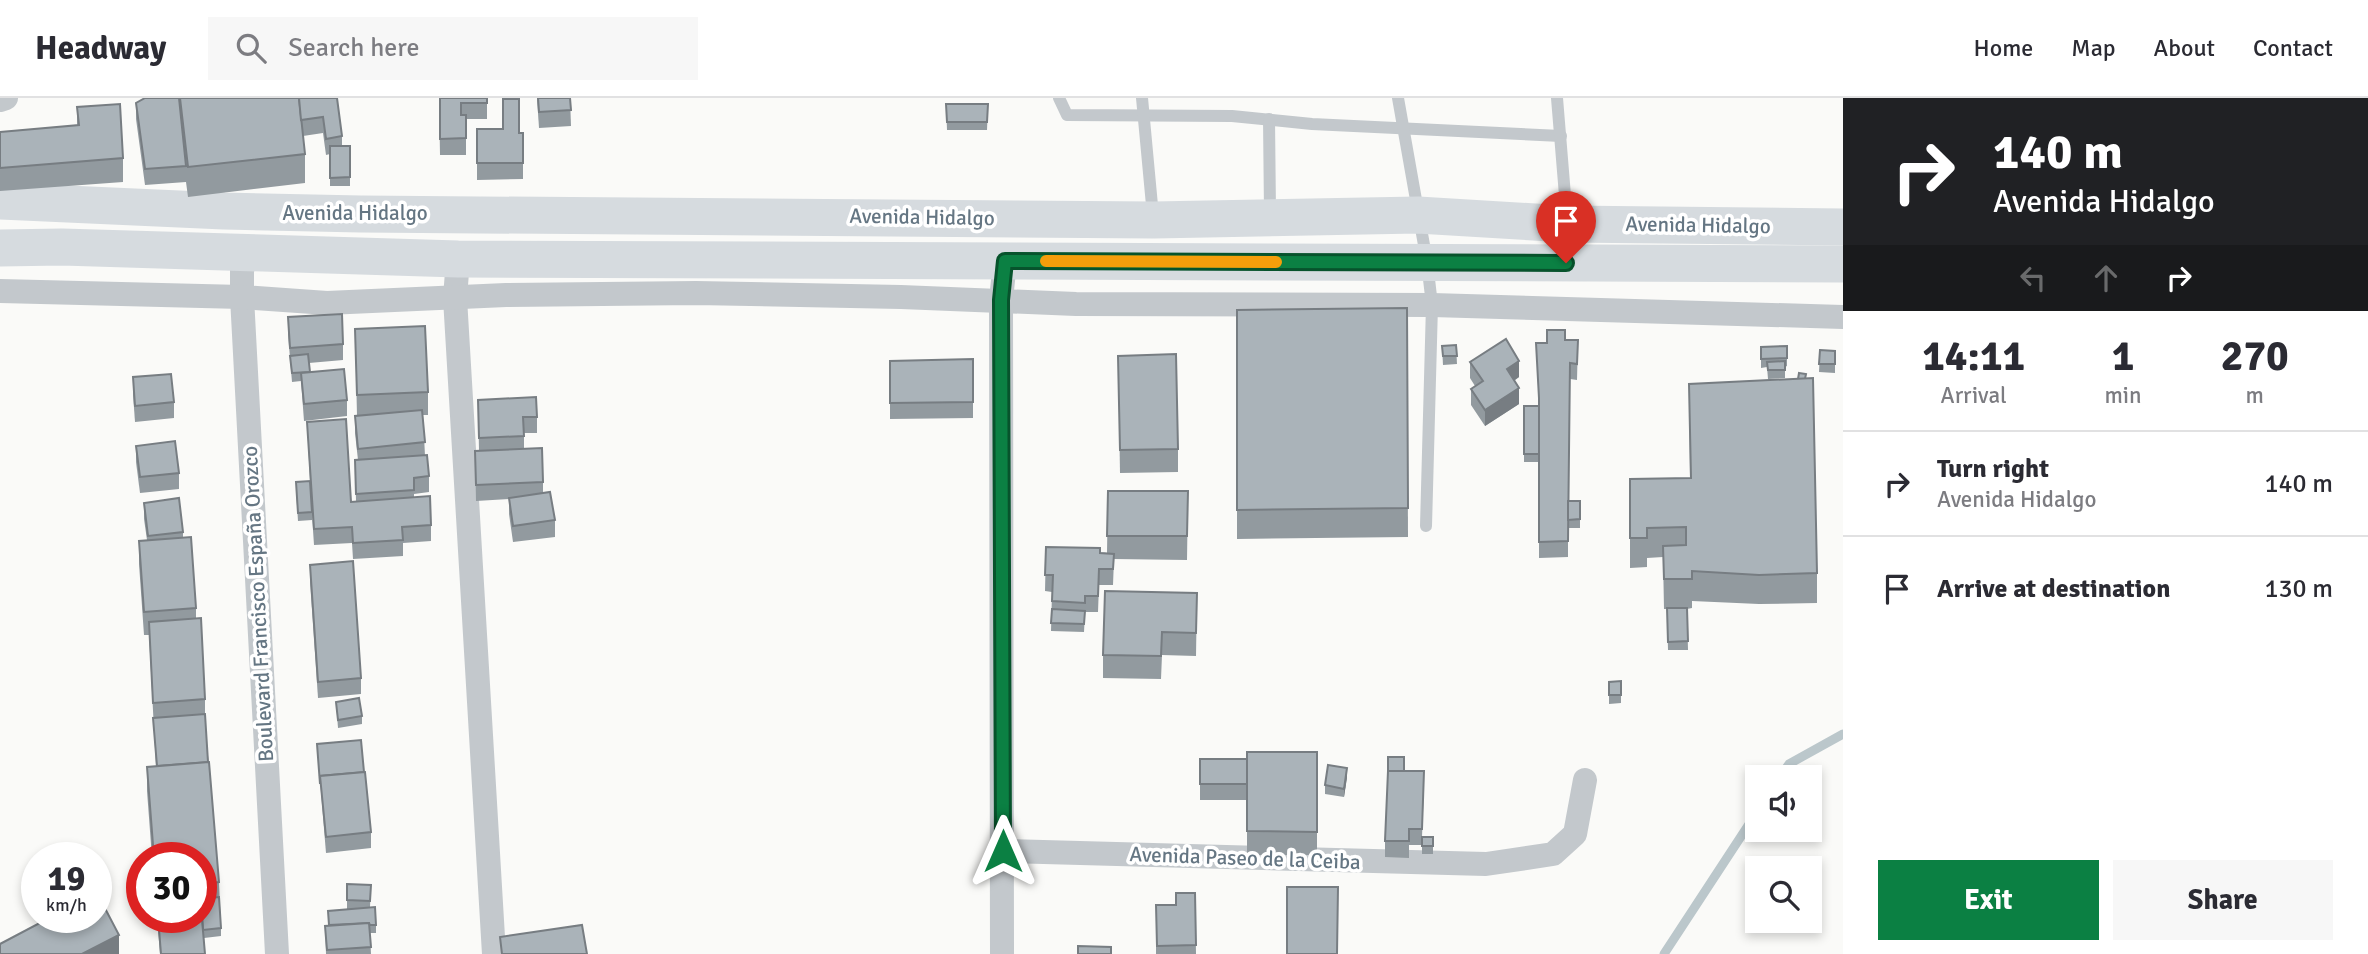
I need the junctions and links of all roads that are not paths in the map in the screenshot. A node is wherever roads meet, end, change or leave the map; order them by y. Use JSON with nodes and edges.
{"nodes":[{"id":1,"x":6,"y":98,"type":"edge"},
{"id":2,"x":1059,"y":98,"type":"edge"},
{"id":3,"x":1142,"y":98,"type":"edge"},
{"id":4,"x":1398,"y":98,"type":"edge"},
{"id":5,"x":1557,"y":98,"type":"edge"},
{"id":6,"x":0,"y":100,"type":"edge"},
{"id":7,"x":1144,"y":116,"type":"junction"},
{"id":8,"x":1269,"y":119,"type":"junction"},
{"id":9,"x":1403,"y":129,"type":"junction"},
{"id":10,"x":1561,"y":136,"type":"junction"},
{"id":11,"x":0,"y":201,"type":"edge"},
{"id":12,"x":1418,"y":215,"type":"junction"},
{"id":13,"x":1270,"y":218,"type":"junction"},
{"id":14,"x":1154,"y":220,"type":"junction"},
{"id":15,"x":1567,"y":224,"type":"junction"},
{"id":16,"x":1843,"y":227,"type":"edge"},
{"id":17,"x":0,"y":248,"type":"edge"},
{"id":18,"x":243,"y":254,"type":"junction"},
{"id":19,"x":458,"y":259,"type":"junction"},
{"id":20,"x":1005,"y":261,"type":"junction"},
{"id":21,"x":1427,"y":262,"type":"junction"},
{"id":22,"x":1843,"y":264,"type":"edge"},
{"id":23,"x":0,"y":291,"type":"edge"},
{"id":24,"x":242,"y":298,"type":"junction"},
{"id":25,"x":455,"y":298,"type":"junction"},
{"id":26,"x":1001,"y":300,"type":"junction"},
{"id":27,"x":1432,"y":305,"type":"junction"},
{"id":28,"x":1843,"y":317,"type":"edge"},
{"id":29,"x":1426,"y":526,"type":"dead end"},
{"id":30,"x":1585,"y":780,"type":"dead end"},
{"id":31,"x":1003,"y":851,"type":"junction"},
{"id":32,"x":277,"y":954,"type":"edge"},
{"id":33,"x":494,"y":954,"type":"edge"},
{"id":34,"x":1002,"y":954,"type":"edge"}],
"edges":[{"from":1,"to":6,"type":"street"},
{"from":2,"to":7,"type":"lane"},
{"from":3,"to":7,"type":"lane"},
{"from":4,"to":9,"type":"lane"},
{"from":5,"to":10,"type":"lane"},
{"from":7,"to":8,"type":"lane"},
{"from":7,"to":14,"type":"lane"},
{"from":8,"to":9,"type":"lane"},
{"from":8,"to":13,"type":"lane"},
{"from":9,"to":10,"type":"lane"},
{"from":9,"to":12,"type":"lane"},
{"from":10,"to":15,"type":"lane"},
{"from":11,"to":14,"type":"main road","name":"Avenida Hidalgo"},
{"from":12,"to":13,"type":"main road","name":"Avenida Hidalgo"},
{"from":12,"to":15,"type":"main road","name":"Avenida Hidalgo"},
{"from":12,"to":21,"type":"lane"},
{"from":13,"to":14,"type":"main road","name":"Avenida Hidalgo"},
{"from":15,"to":16,"type":"main road","name":"Avenida Hidalgo"},
{"from":17,"to":18,"type":"main road","name":"Avenida Hidalgo"},
{"from":18,"to":19,"type":"main road","name":"Avenida Hidalgo"},
{"from":18,"to":24,"type":"street","name":"Boulevard Francisco España Orozco"},
{"from":19,"to":20,"type":"main road","name":"Avenida Hidalgo"},
{"from":19,"to":25,"type":"street"},
{"from":20,"to":21,"type":"main road","name":"Avenida Hidalgo"},
{"from":20,"to":26,"type":"street"},
{"from":21,"to":22,"type":"main road","name":"Avenida Hidalgo"},
{"from":21,"to":27,"type":"lane"},
{"from":23,"to":24,"type":"street"},
{"from":24,"to":25,"type":"street"},
{"from":24,"to":32,"type":"street","name":"Boulevard Francisco España Orozco"},
{"from":25,"to":26,"type":"street"},
{"from":25,"to":33,"type":"street"},
{"from":26,"to":27,"type":"street"},
{"from":26,"to":31,"type":"street"},
{"from":27,"to":28,"type":"street"},
{"from":27,"to":29,"type":"lane"},
{"from":30,"to":31,"type":"street","name":"Avenida Paseo de la Ceiba"},
{"from":31,"to":34,"type":"street"}]}
